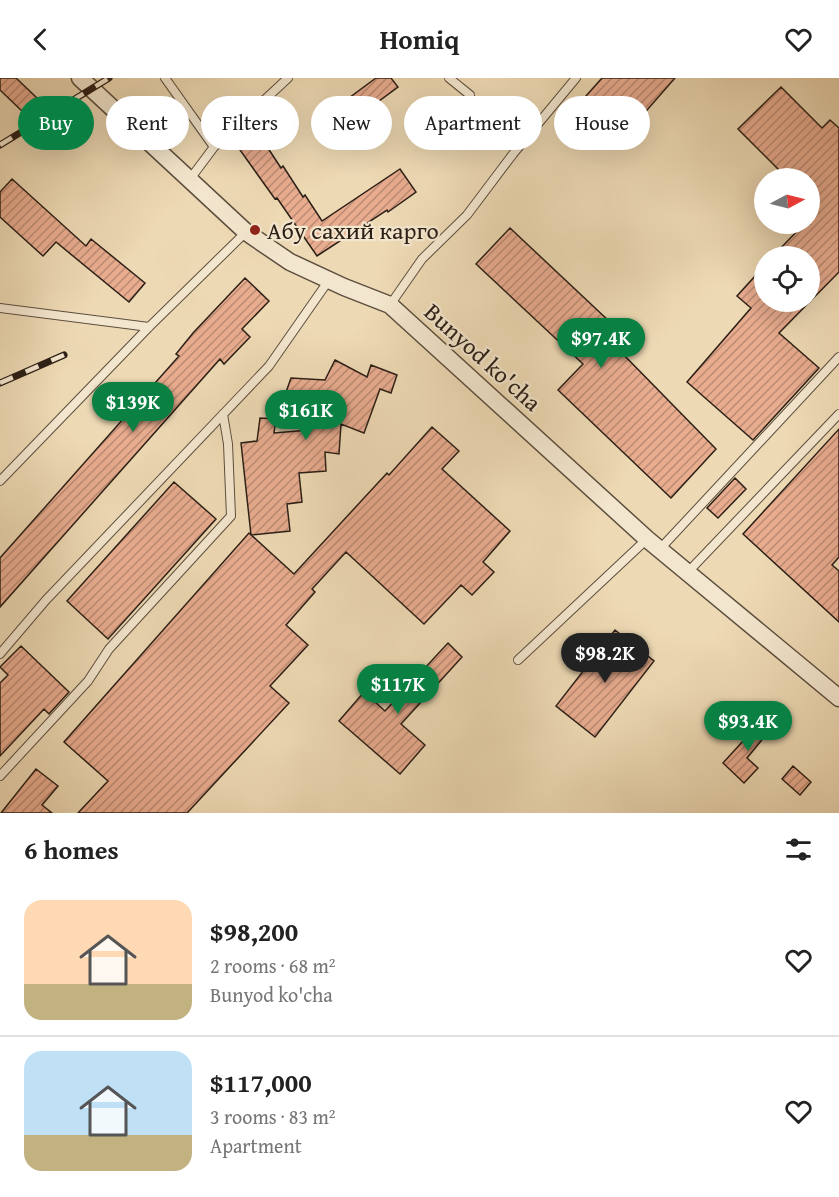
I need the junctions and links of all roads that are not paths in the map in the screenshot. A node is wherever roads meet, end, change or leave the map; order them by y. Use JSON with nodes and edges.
{"nodes":[{"id":1,"x":80,"y":78,"type":"edge"},
{"id":2,"x":165,"y":78,"type":"edge"},
{"id":3,"x":288,"y":78,"type":"edge"},
{"id":4,"x":449,"y":78,"type":"edge"},
{"id":5,"x":576,"y":78,"type":"edge"},
{"id":6,"x":470,"y":95,"type":"dead end"},
{"id":7,"x":269,"y":96,"type":"edge"},
{"id":8,"x":201,"y":129,"type":"edge"},
{"id":9,"x":212,"y":150,"type":"edge"},
{"id":10,"x":190,"y":179,"type":"junction"},
{"id":11,"x":246,"y":232,"type":"junction"},
{"id":12,"x":329,"y":280,"type":"junction"},
{"id":13,"x":390,"y":305,"type":"junction"},
{"id":14,"x":0,"y":308,"type":"edge"},
{"id":15,"x":149,"y":327,"type":"junction"},
{"id":16,"x":839,"y":357,"type":"edge"},
{"id":17,"x":223,"y":414,"type":"junction"},
{"id":18,"x":839,"y":414,"type":"edge"},
{"id":19,"x":0,"y":481,"type":"edge"},
{"id":20,"x":653,"y":544,"type":"junction"},
{"id":21,"x":687,"y":573,"type":"junction"},
{"id":22,"x":0,"y":654,"type":"edge"},
{"id":23,"x":518,"y":660,"type":"dead end"},
{"id":24,"x":839,"y":698,"type":"edge"},
{"id":25,"x":0,"y":776,"type":"edge"}],
"edges":[{"from":1,"to":10,"type":"street","name":"Bunyod ko'cha"},
{"from":2,"to":8,"type":"lane"},
{"from":3,"to":7,"type":"lane"},
{"from":4,"to":6,"type":"lane"},
{"from":5,"to":13,"type":"lane"},
{"from":9,"to":10,"type":"lane"},
{"from":10,"to":11,"type":"street","name":"Bunyod ko'cha"},
{"from":11,"to":12,"type":"street","name":"Bunyod ko'cha"},
{"from":11,"to":15,"type":"lane"},
{"from":12,"to":13,"type":"street","name":"Bunyod ko'cha"},
{"from":12,"to":17,"type":"lane"},
{"from":13,"to":20,"type":"street","name":"Bunyod ko'cha"},
{"from":14,"to":15,"type":"lane"},
{"from":15,"to":19,"type":"lane"},
{"from":16,"to":20,"type":"lane"},
{"from":17,"to":22,"type":"lane"},
{"from":17,"to":25,"type":"lane"},
{"from":18,"to":21,"type":"lane"},
{"from":20,"to":21,"type":"street","name":"Bunyod ko'cha"},
{"from":20,"to":23,"type":"lane"},
{"from":21,"to":24,"type":"street","name":"Bunyod ko'cha"}]}
